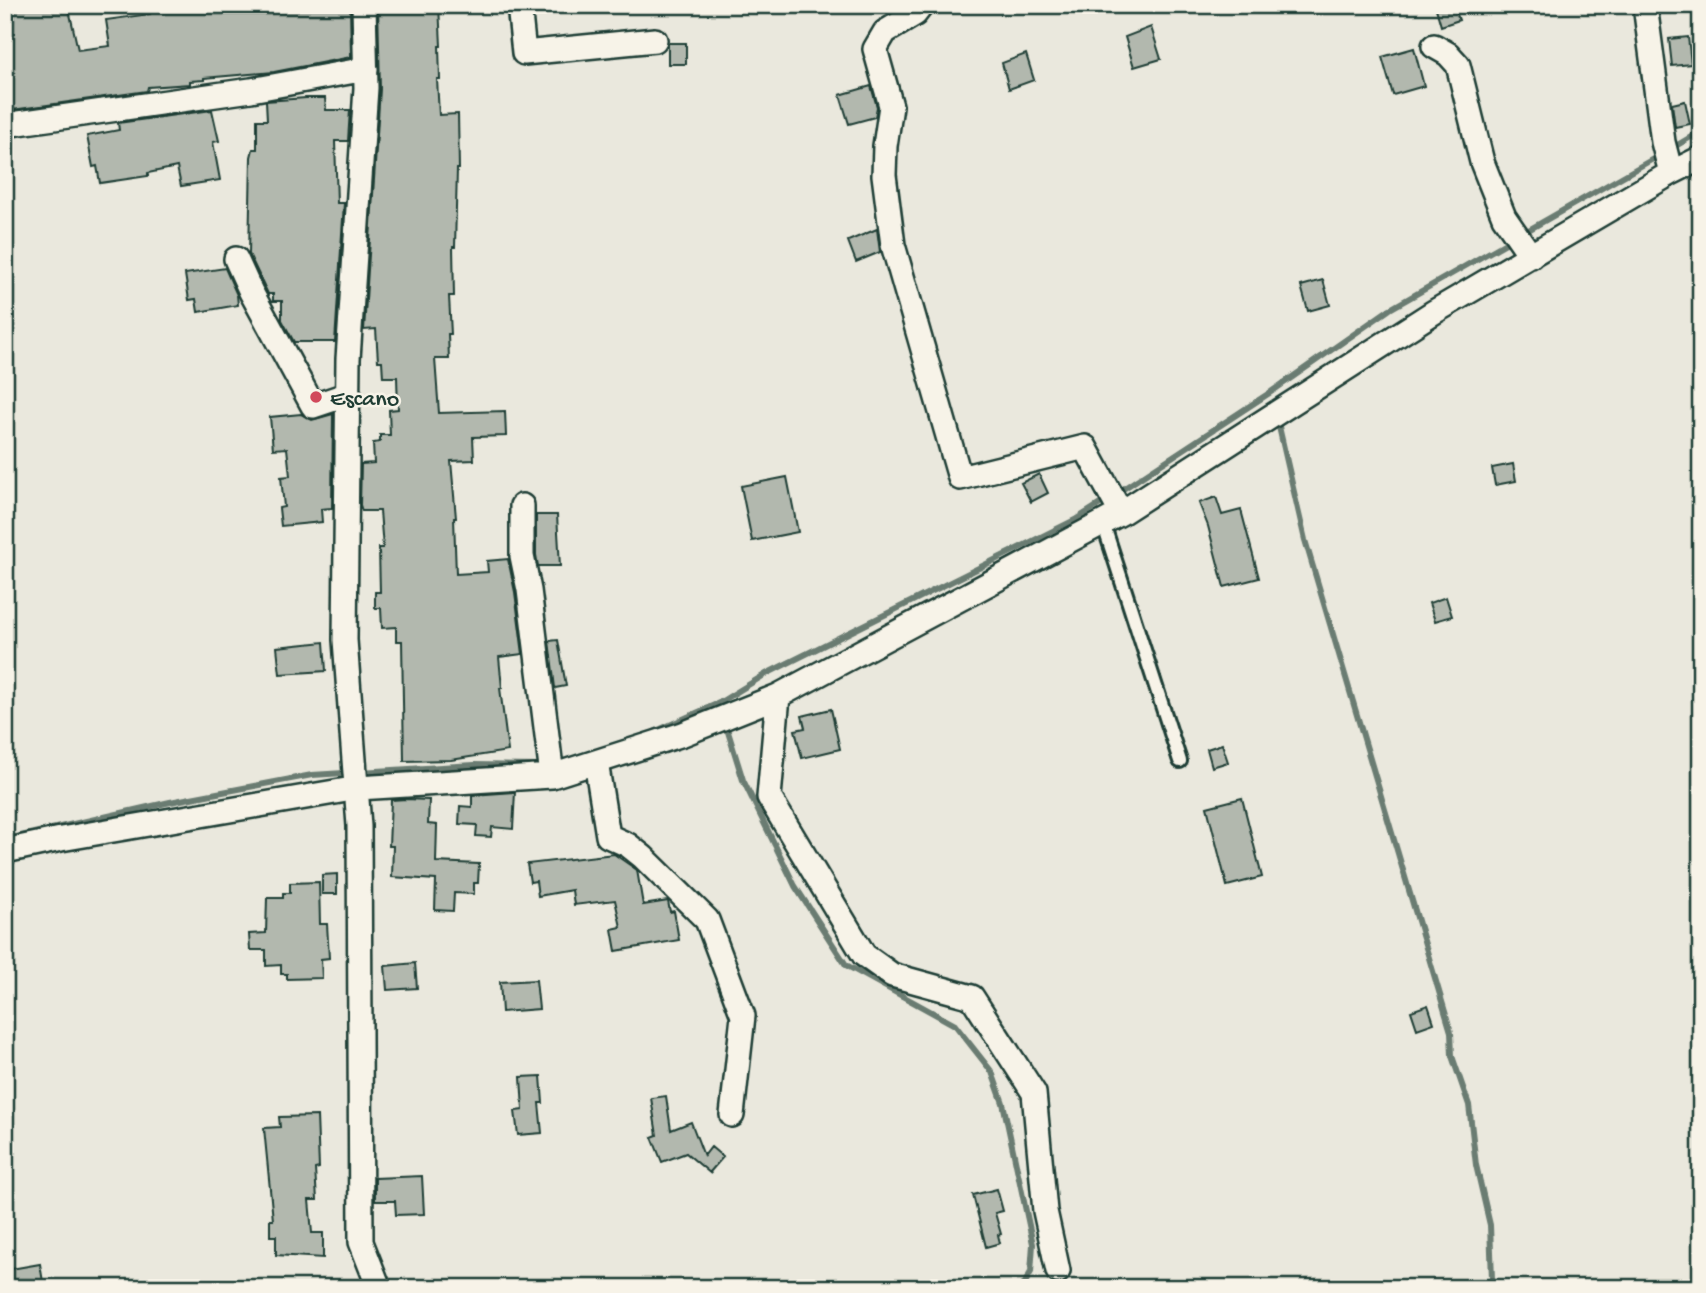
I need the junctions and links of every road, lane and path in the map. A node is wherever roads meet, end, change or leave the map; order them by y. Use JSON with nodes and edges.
{"nodes":[{"id":1,"x":364,"y":5,"type":"edge"},
{"id":2,"x":519,"y":5,"type":"edge"},
{"id":3,"x":922,"y":5,"type":"edge"},
{"id":4,"x":1645,"y":5,"type":"edge"},
{"id":5,"x":655,"y":40,"type":"dead end"},
{"id":6,"x":1434,"y":46,"type":"dead end"},
{"id":7,"x":366,"y":69,"type":"junction"},
{"id":8,"x":5,"y":125,"type":"edge"},
{"id":9,"x":1701,"y":158,"type":"edge"},
{"id":10,"x":1671,"y":173,"type":"junction"},
{"id":11,"x":1531,"y":256,"type":"junction"},
{"id":12,"x":236,"y":259,"type":"dead end"},
{"id":13,"x":349,"y":394,"type":"junction"},
{"id":14,"x":522,"y":506,"type":"dead end"},
{"id":15,"x":1112,"y":518,"type":"junction"},
{"id":16,"x":778,"y":696,"type":"junction"},
{"id":17,"x":1180,"y":761,"type":"dead end"},
{"id":18,"x":596,"y":762,"type":"junction"},
{"id":19,"x":552,"y":776,"type":"junction"},
{"id":20,"x":358,"y":788,"type":"junction"},
{"id":21,"x":5,"y":851,"type":"edge"},
{"id":22,"x":732,"y":1115,"type":"dead end"},
{"id":23,"x":1058,"y":1271,"type":"dead end"},
{"id":24,"x":379,"y":1288,"type":"edge"}],
"edges":[{"from":1,"to":7,"type":"street"},
{"from":2,"to":5,"type":"street"},
{"from":3,"to":15,"type":"street"},
{"from":4,"to":10,"type":"street"},
{"from":6,"to":11,"type":"street"},
{"from":7,"to":8,"type":"street"},
{"from":7,"to":13,"type":"street"},
{"from":9,"to":10,"type":"street"},
{"from":10,"to":11,"type":"street"},
{"from":11,"to":15,"type":"street"},
{"from":12,"to":13,"type":"street"},
{"from":13,"to":20,"type":"street"},
{"from":14,"to":19,"type":"street"},
{"from":15,"to":16,"type":"street"},
{"from":15,"to":17,"type":"lane"},
{"from":16,"to":18,"type":"street"},
{"from":16,"to":23,"type":"street"},
{"from":18,"to":19,"type":"street"},
{"from":18,"to":22,"type":"street"},
{"from":19,"to":20,"type":"street"},
{"from":20,"to":21,"type":"street"},
{"from":20,"to":24,"type":"street"}]}
